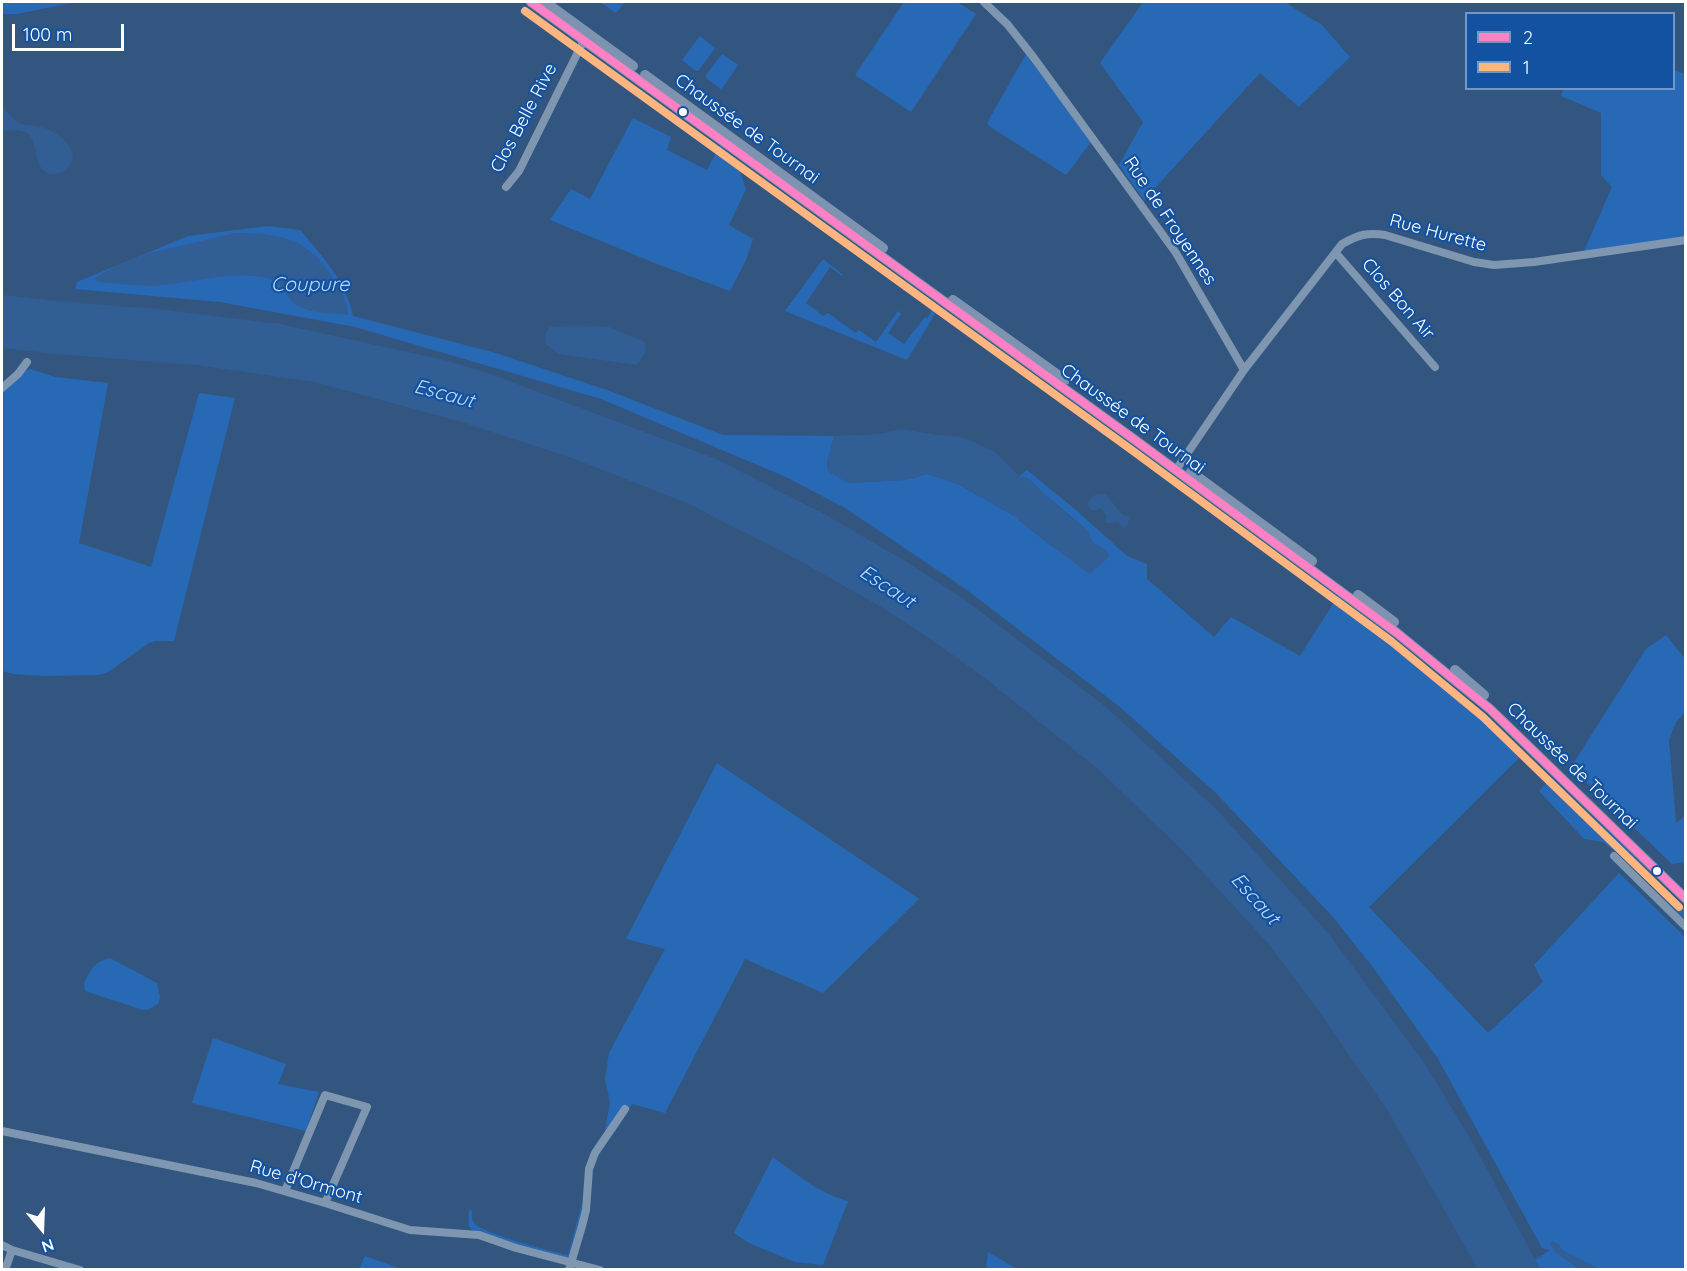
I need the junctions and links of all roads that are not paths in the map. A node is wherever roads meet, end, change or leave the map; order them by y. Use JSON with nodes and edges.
{"nodes":[{"id":1,"x":531,"y":2,"type":"edge"},
{"id":2,"x":545,"y":2,"type":"edge"},
{"id":3,"x":984,"y":2,"type":"edge"},
{"id":4,"x":585,"y":37,"type":"junction"},
{"id":5,"x":506,"y":187,"type":"dead end"},
{"id":6,"x":1686,"y":240,"type":"edge"},
{"id":7,"x":1336,"y":253,"type":"junction"},
{"id":8,"x":27,"y":362,"type":"dead end"},
{"id":9,"x":1435,"y":367,"type":"dead end"},
{"id":10,"x":1244,"y":370,"type":"junction"},
{"id":11,"x":2,"y":388,"type":"edge"},
{"id":12,"x":1178,"y":467,"type":"junction"},
{"id":13,"x":1614,"y":856,"type":"dead end"},
{"id":14,"x":1686,"y":889,"type":"edge"},
{"id":15,"x":1686,"y":899,"type":"edge"},
{"id":16,"x":1686,"y":927,"type":"edge"},
{"id":17,"x":625,"y":1109,"type":"dead end"},
{"id":18,"x":2,"y":1131,"type":"edge"},
{"id":19,"x":285,"y":1191,"type":"junction"},
{"id":20,"x":325,"y":1203,"type":"junction"},
{"id":21,"x":2,"y":1245,"type":"edge"},
{"id":22,"x":12,"y":1250,"type":"junction"},
{"id":23,"x":570,"y":1266,"type":"edge"},
{"id":24,"x":5,"y":1269,"type":"edge"},
{"id":25,"x":80,"y":1269,"type":"edge"},
{"id":26,"x":600,"y":1269,"type":"edge"}],
"edges":[{"from":1,"to":4,"type":"main road","name":"Chaussée de Tournai"},
{"from":2,"to":4,"type":"main road","name":"Chaussée de Tournai"},
{"from":3,"to":10,"type":"street","name":"Rue de Froyennes"},
{"from":4,"to":5,"type":"street","name":"Clos Belle Rive"},
{"from":4,"to":12,"type":"main road","name":"Chaussée de Tournai"},
{"from":6,"to":7,"type":"street","name":"Rue Hurette"},
{"from":7,"to":9,"type":"street","name":"Clos Bon Air"},
{"from":7,"to":10,"type":"street","name":"Rue Hurette"},
{"from":8,"to":11,"type":"street"},
{"from":10,"to":12,"type":"street"},
{"from":12,"to":14,"type":"main road","name":"Chaussée de Tournai"},
{"from":12,"to":15,"type":"main road","name":"Chaussée de Tournai"},
{"from":13,"to":16,"type":"street"},
{"from":17,"to":23,"type":"street"},
{"from":18,"to":19,"type":"street","name":"Rue d'Ormont"},
{"from":19,"to":20,"type":"street","name":"Rue d'Ormont"},
{"from":19,"to":20,"type":"street"},
{"from":20,"to":23,"type":"street","name":"Rue d'Ormont"},
{"from":21,"to":22,"type":"street"},
{"from":22,"to":24,"type":"street"},
{"from":22,"to":25,"type":"street"},
{"from":23,"to":26,"type":"street","name":"Rue d'Ormont"}]}
